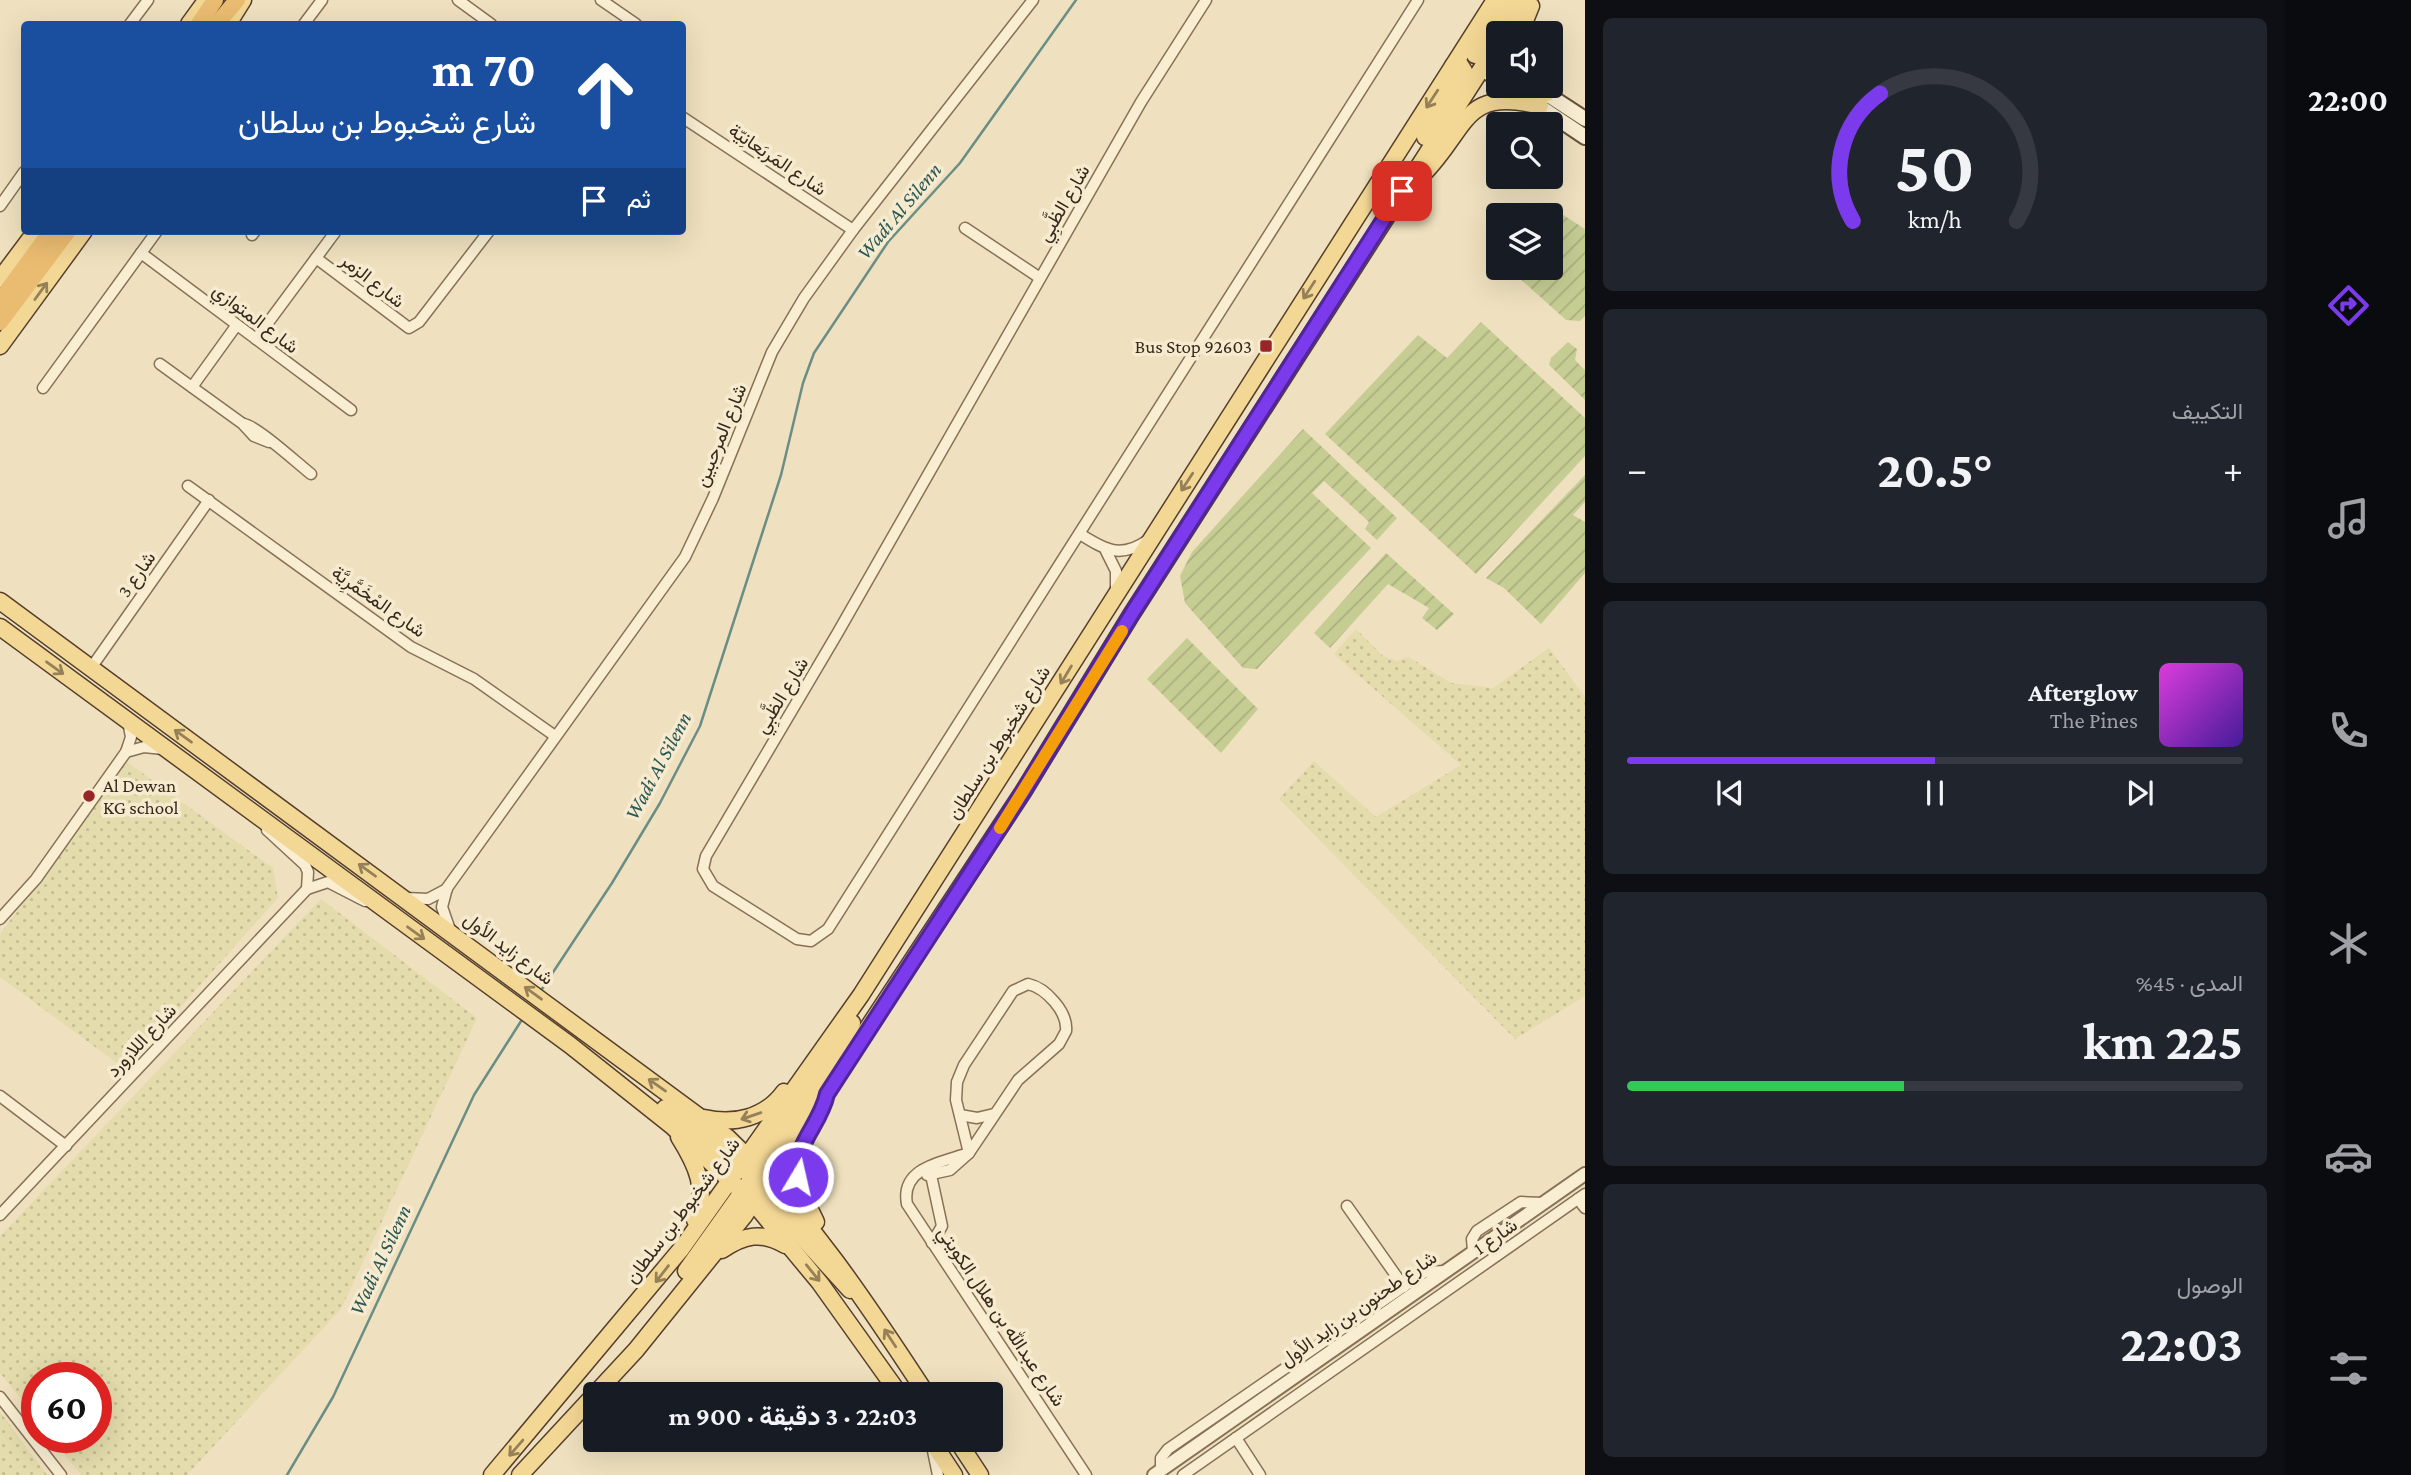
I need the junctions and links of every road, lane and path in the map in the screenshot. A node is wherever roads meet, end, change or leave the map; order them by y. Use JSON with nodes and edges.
{"nodes":[{"id":1,"x":148,"y":0,"type":"edge"},
{"id":2,"x":207,"y":0,"type":"edge"},
{"id":3,"x":215,"y":0,"type":"edge"},
{"id":4,"x":237,"y":0,"type":"edge"},
{"id":5,"x":243,"y":0,"type":"edge"},
{"id":6,"x":322,"y":0,"type":"edge"},
{"id":7,"x":458,"y":0,"type":"edge"},
{"id":8,"x":601,"y":0,"type":"edge"},
{"id":9,"x":1033,"y":0,"type":"edge"},
{"id":10,"x":1206,"y":0,"type":"edge"},
{"id":11,"x":1418,"y":0,"type":"edge"},
{"id":12,"x":1495,"y":0,"type":"edge"},
{"id":13,"x":1508,"y":0,"type":"edge"},
{"id":14,"x":1525,"y":0,"type":"edge"},
{"id":15,"x":1534,"y":0,"type":"edge"},
{"id":16,"x":132,"y":21,"type":"edge"},
{"id":17,"x":191,"y":21,"type":"edge"},
{"id":18,"x":201,"y":21,"type":"edge"},
{"id":19,"x":220,"y":21,"type":"edge"},
{"id":20,"x":230,"y":21,"type":"edge"},
{"id":21,"x":306,"y":21,"type":"edge"},
{"id":22,"x":485,"y":21,"type":"edge"},
{"id":23,"x":632,"y":21,"type":"edge"},
{"id":24,"x":1502,"y":21,"type":"edge"},
{"id":25,"x":1512,"y":21,"type":"edge"},
{"id":26,"x":1525,"y":21,"type":"edge"},
{"id":27,"x":1486,"y":62,"type":"edge"},
{"id":28,"x":1455,"y":63,"type":"junction"},
{"id":29,"x":1486,"y":68,"type":"edge"},
{"id":30,"x":1518,"y":98,"type":"edge"},
{"id":31,"x":1549,"y":98,"type":"edge"},
{"id":32,"x":1585,"y":118,"type":"edge"},
{"id":33,"x":1563,"y":119,"type":"edge"},
{"id":34,"x":686,"y":120,"type":"edge"},
{"id":35,"x":1563,"y":122,"type":"edge"},
{"id":36,"x":1585,"y":128,"type":"edge"},
{"id":37,"x":1585,"y":137,"type":"edge"},
{"id":38,"x":1417,"y":169,"type":"junction"},
{"id":39,"x":21,"y":176,"type":"edge"},
{"id":40,"x":1402,"y":191,"type":"junction"},
{"id":41,"x":0,"y":206,"type":"edge"},
{"id":42,"x":965,"y":228,"type":"dead end"},
{"id":43,"x":853,"y":230,"type":"junction"},
{"id":44,"x":33,"y":235,"type":"edge"},
{"id":45,"x":48,"y":235,"type":"edge"},
{"id":46,"x":65,"y":235,"type":"edge"},
{"id":47,"x":81,"y":235,"type":"edge"},
{"id":48,"x":154,"y":235,"type":"edge"},
{"id":49,"x":333,"y":235,"type":"edge"},
{"id":50,"x":486,"y":235,"type":"edge"},
{"id":51,"x":141,"y":253,"type":"junction"},
{"id":52,"x":316,"y":258,"type":"junction"},
{"id":53,"x":1040,"y":278,"type":"junction"},
{"id":54,"x":0,"y":279,"type":"edge"},
{"id":55,"x":0,"y":301,"type":"edge"},
{"id":56,"x":0,"y":322,"type":"edge"},
{"id":57,"x":236,"y":326,"type":"junction"},
{"id":58,"x":256,"y":339,"type":"junction"},
{"id":59,"x":0,"y":346,"type":"edge"},
{"id":60,"x":160,"y":364,"type":"dead end"},
{"id":61,"x":192,"y":387,"type":"junction"},
{"id":62,"x":43,"y":388,"type":"dead end"},
{"id":63,"x":351,"y":410,"type":"dead end"},
{"id":64,"x":311,"y":474,"type":"dead end"},
{"id":65,"x":188,"y":486,"type":"dead end"},
{"id":66,"x":209,"y":500,"type":"junction"},
{"id":67,"x":1080,"y":534,"type":"junction"},
{"id":68,"x":1150,"y":539,"type":"junction"},
{"id":69,"x":1106,"y":551,"type":"junction"},
{"id":70,"x":1115,"y":593,"type":"junction"},
{"id":71,"x":0,"y":601,"type":"edge"},
{"id":72,"x":0,"y":627,"type":"edge"},
{"id":73,"x":91,"y":668,"type":"junction"},
{"id":74,"x":127,"y":721,"type":"junction"},
{"id":75,"x":555,"y":736,"type":"junction"},
{"id":76,"x":126,"y":752,"type":"junction"},
{"id":77,"x":171,"y":753,"type":"junction"},
{"id":78,"x":257,"y":816,"type":"junction"},
{"id":79,"x":447,"y":888,"type":"junction"},
{"id":80,"x":307,"y":889,"type":"junction"},
{"id":81,"x":403,"y":897,"type":"junction"},
{"id":82,"x":376,"y":903,"type":"junction"},
{"id":83,"x":0,"y":919,"type":"edge"},
{"id":84,"x":450,"y":930,"type":"junction"},
{"id":85,"x":861,"y":995,"type":"junction"},
{"id":86,"x":618,"y":1081,"type":"junction"},
{"id":87,"x":827,"y":1094,"type":"junction"},
{"id":88,"x":0,"y":1096,"type":"edge"},
{"id":89,"x":994,"y":1114,"type":"junction"},
{"id":90,"x":960,"y":1115,"type":"junction"},
{"id":91,"x":704,"y":1118,"type":"junction"},
{"id":92,"x":672,"y":1126,"type":"junction"},
{"id":93,"x":66,"y":1146,"type":"junction"},
{"id":94,"x":969,"y":1153,"type":"junction"},
{"id":95,"x":916,"y":1174,"type":"junction"},
{"id":96,"x":1585,"y":1174,"type":"edge"},
{"id":97,"x":931,"y":1175,"type":"junction"},
{"id":98,"x":751,"y":1179,"type":"junction"},
{"id":99,"x":1582,"y":1196,"type":"edge"},
{"id":100,"x":1347,"y":1206,"type":"dead end"},
{"id":101,"x":1585,"y":1209,"type":"edge"},
{"id":102,"x":0,"y":1214,"type":"edge"},
{"id":103,"x":932,"y":1243,"type":"junction"},
{"id":104,"x":682,"y":1248,"type":"junction"},
{"id":105,"x":829,"y":1250,"type":"junction"},
{"id":106,"x":795,"y":1251,"type":"junction"},
{"id":107,"x":706,"y":1262,"type":"junction"},
{"id":108,"x":1445,"y":1271,"type":"junction"},
{"id":109,"x":1404,"y":1287,"type":"junction"},
{"id":110,"x":865,"y":1299,"type":"junction"},
{"id":111,"x":636,"y":1350,"type":"junction"},
{"id":112,"x":891,"y":1382,"type":"edge"},
{"id":113,"x":919,"y":1382,"type":"edge"},
{"id":114,"x":0,"y":1397,"type":"edge"},
{"id":115,"x":1236,"y":1438,"type":"junction"},
{"id":116,"x":933,"y":1452,"type":"edge"},
{"id":117,"x":938,"y":1452,"type":"edge"},
{"id":118,"x":965,"y":1452,"type":"edge"},
{"id":119,"x":976,"y":1470,"type":"edge"},
{"id":120,"x":1157,"y":1472,"type":"edge"},
{"id":121,"x":61,"y":1475,"type":"edge"},
{"id":122,"x":492,"y":1475,"type":"edge"},
{"id":123,"x":520,"y":1475,"type":"edge"},
{"id":124,"x":938,"y":1475,"type":"edge"},
{"id":125,"x":954,"y":1475,"type":"edge"},
{"id":126,"x":989,"y":1475,"type":"edge"},
{"id":127,"x":1086,"y":1475,"type":"edge"},
{"id":128,"x":1183,"y":1475,"type":"edge"},
{"id":129,"x":1260,"y":1475,"type":"edge"}],
"edges":[{"from":1,"to":16,"type":"street"},
{"from":2,"to":17,"type":"main road"},
{"from":3,"to":18,"type":"highway"},
{"from":4,"to":19,"type":"highway"},
{"from":5,"to":20,"type":"main road"},
{"from":6,"to":21,"type":"street"},
{"from":7,"to":22,"type":"street"},
{"from":8,"to":23,"type":"street"},
{"from":9,"to":43,"type":"street","name":"شارع المرحبين"},
{"from":10,"to":53,"type":"street","name":"شارع الظَّبِي"},
{"from":11,"to":67,"type":"street","name":"شارع الظَّبِي"},
{"from":12,"to":28,"type":"main road","name":"شارع شخبوط بن سلطان"},
{"from":13,"to":24,"type":"main road","name":"شارع شخبوط بن سلطان"},
{"from":14,"to":25,"type":"main road"},
{"from":15,"to":26,"type":"main road"},
{"from":27,"to":28,"type":"main road"},
{"from":28,"to":38,"type":"main road"},
{"from":28,"to":68,"type":"main road","name":"شارع شخبوط بن سلطان","one_way":true},
{"from":29,"to":38,"type":"main road","name":"شارع شخبوط بن سلطان"},
{"from":30,"to":40,"type":"main road"},
{"from":31,"to":32,"type":"main road"},
{"from":33,"to":36,"type":"main road"},
{"from":34,"to":43,"type":"street","name":"شارع المَربَعانِيّة"},
{"from":35,"to":37,"type":"main road"},
{"from":38,"to":40,"type":"main road","name":"شارع شخبوط بن سلطان"},
{"from":39,"to":41,"type":"street"},
{"from":40,"to":87,"type":"main road","name":"شارع شخبوط بن سلطان"},
{"from":42,"to":53,"type":"street"},
{"from":43,"to":75,"type":"street","name":"شارع المرحبين"},
{"from":44,"to":54,"type":"main road"},
{"from":45,"to":55,"type":"highway"},
{"from":46,"to":56,"type":"highway"},
{"from":59,"to":47,"type":"main road","one_way":true},
{"from":48,"to":51,"type":"street"},
{"from":49,"to":52,"type":"street"},
{"from":50,"to":52,"type":"street","name":"شارع الزمر"},
{"from":51,"to":57,"type":"street","name":"شارع المتوازي"},
{"from":51,"to":62,"type":"street"},
{"from":52,"to":58,"type":"street"},
{"from":53,"to":67,"type":"street","name":"شارع الظَّبِي"},
{"from":57,"to":58,"type":"street","name":"شارع المتوازي"},
{"from":57,"to":61,"type":"street"},
{"from":58,"to":63,"type":"street","name":"شارع المتوازي"},
{"from":60,"to":61,"type":"street"},
{"from":61,"to":64,"type":"street"},
{"from":65,"to":66,"type":"street","name":"شارع المْخَمَّرِيَّة"},
{"from":66,"to":73,"type":"street","name":"شارع 3"},
{"from":66,"to":75,"type":"street","name":"شارع المْخَمَّرِيَّة"},
{"from":67,"to":69,"type":"street"},
{"from":68,"to":69,"type":"street"},
{"from":68,"to":70,"type":"main road","name":"شارع شخبوط بن سلطان"},
{"from":69,"to":70,"type":"street"},
{"from":70,"to":85,"type":"main road","name":"شارع شخبوط بن سلطان","one_way":true},
{"from":71,"to":73,"type":"main road","name":"شارع زايد الأول"},
{"from":72,"to":74,"type":"main road","name":"شارع زايد الأول","one_way":true},
{"from":81,"to":73,"type":"main road","name":"شارع زايد الأول","one_way":true},
{"from":74,"to":76,"type":"street"},
{"from":74,"to":77,"type":"main road","name":"شارع زايد الأول"},
{"from":75,"to":79,"type":"street","name":"شارع المرحبين"},
{"from":76,"to":77,"type":"street"},
{"from":76,"to":83,"type":"street"},
{"from":77,"to":78,"type":"main road","name":"شارع زايد الأول"},
{"from":78,"to":80,"type":"street"},
{"from":78,"to":82,"type":"main road","name":"شارع زايد الأول"},
{"from":79,"to":81,"type":"street"},
{"from":79,"to":84,"type":"street"},
{"from":80,"to":82,"type":"street"},
{"from":80,"to":93,"type":"street","name":"شارع اللازورد"},
{"from":81,"to":84,"type":"main road","name":"شارع زايد الأول"},
{"from":82,"to":86,"type":"main road","name":"شارع زايد الأول","one_way":true},
{"from":91,"to":84,"type":"main road","name":"شارع زايد الأول","one_way":true},
{"from":85,"to":91,"type":"main road","one_way":true},
{"from":85,"to":98,"type":"main road","name":"شارع شخبوط بن سلطان"},
{"from":86,"to":92,"type":"main road","name":"شارع زايد الأول"},
{"from":86,"to":98,"type":"main road"},
{"from":87,"to":98,"type":"main road","name":"شارع شخبوط بن سلطان"},
{"from":87,"to":105,"type":"main road"},
{"from":88,"to":93,"type":"street"},
{"from":89,"to":90,"type":"street"},
{"from":89,"to":90,"type":"street"},
{"from":89,"to":94,"type":"street"},
{"from":90,"to":94,"type":"street"},
{"from":91,"to":98,"type":"main road","name":"شارع زايد الأول"},
{"from":92,"to":98,"type":"main road","name":"شارع زايد الأول"},
{"from":92,"to":104,"type":"main road"},
{"from":93,"to":102,"type":"street","name":"شارع اللازورد"},
{"from":94,"to":95,"type":"street"},
{"from":94,"to":97,"type":"street"},
{"from":95,"to":97,"type":"street"},
{"from":95,"to":103,"type":"street","name":"شارع عبدالله بن هلال الكويتي"},
{"from":96,"to":108,"type":"street","name":"شارع طحنون بن زايد الأول"},
{"from":97,"to":103,"type":"street"},
{"from":98,"to":104,"type":"main road","name":"شارع شخبوط بن سلطان"},
{"from":98,"to":105,"type":"main road","name":"شارع زايد الأول"},
{"from":98,"to":106,"type":"main road","name":"شارع زايد الأول"},
{"from":98,"to":107,"type":"main road","name":"شارع شخبوط بن سلطان"},
{"from":98,"to":110,"type":"main road"},
{"from":98,"to":111,"type":"main road"},
{"from":99,"to":101,"type":"street"},
{"from":99,"to":115,"type":"street","name":"شارع 1"},
{"from":100,"to":109,"type":"street"},
{"from":103,"to":127,"type":"street","name":"شارع عبدالله بن هلال الكويتي"},
{"from":104,"to":122,"type":"main road","name":"شارع شخبوط بن سلطان","one_way":true},
{"from":105,"to":110,"type":"main road","name":"شارع زايد الأول"},
{"from":106,"to":107,"type":"main road"},
{"from":106,"to":112,"type":"main road","name":"شارع زايد الأول","one_way":true},
{"from":107,"to":111,"type":"main road","name":"شارع شخبوط بن سلطان"},
{"from":108,"to":109,"type":"street"},
{"from":108,"to":120,"type":"street","name":"شارع طحنون بن زايد الأول"},
{"from":109,"to":120,"type":"street"},
{"from":113,"to":110,"type":"main road","name":"شارع زايد الأول","one_way":true},
{"from":111,"to":123,"type":"main road","name":"شارع شخبوط بن سلطان"},
{"from":114,"to":121,"type":"street"},
{"from":115,"to":128,"type":"street","name":"شارع 1"},
{"from":115,"to":129,"type":"street"},
{"from":116,"to":124,"type":"street"},
{"from":117,"to":125,"type":"main road"},
{"from":118,"to":119,"type":"main road"},
{"from":119,"to":126,"type":"street"}]}
